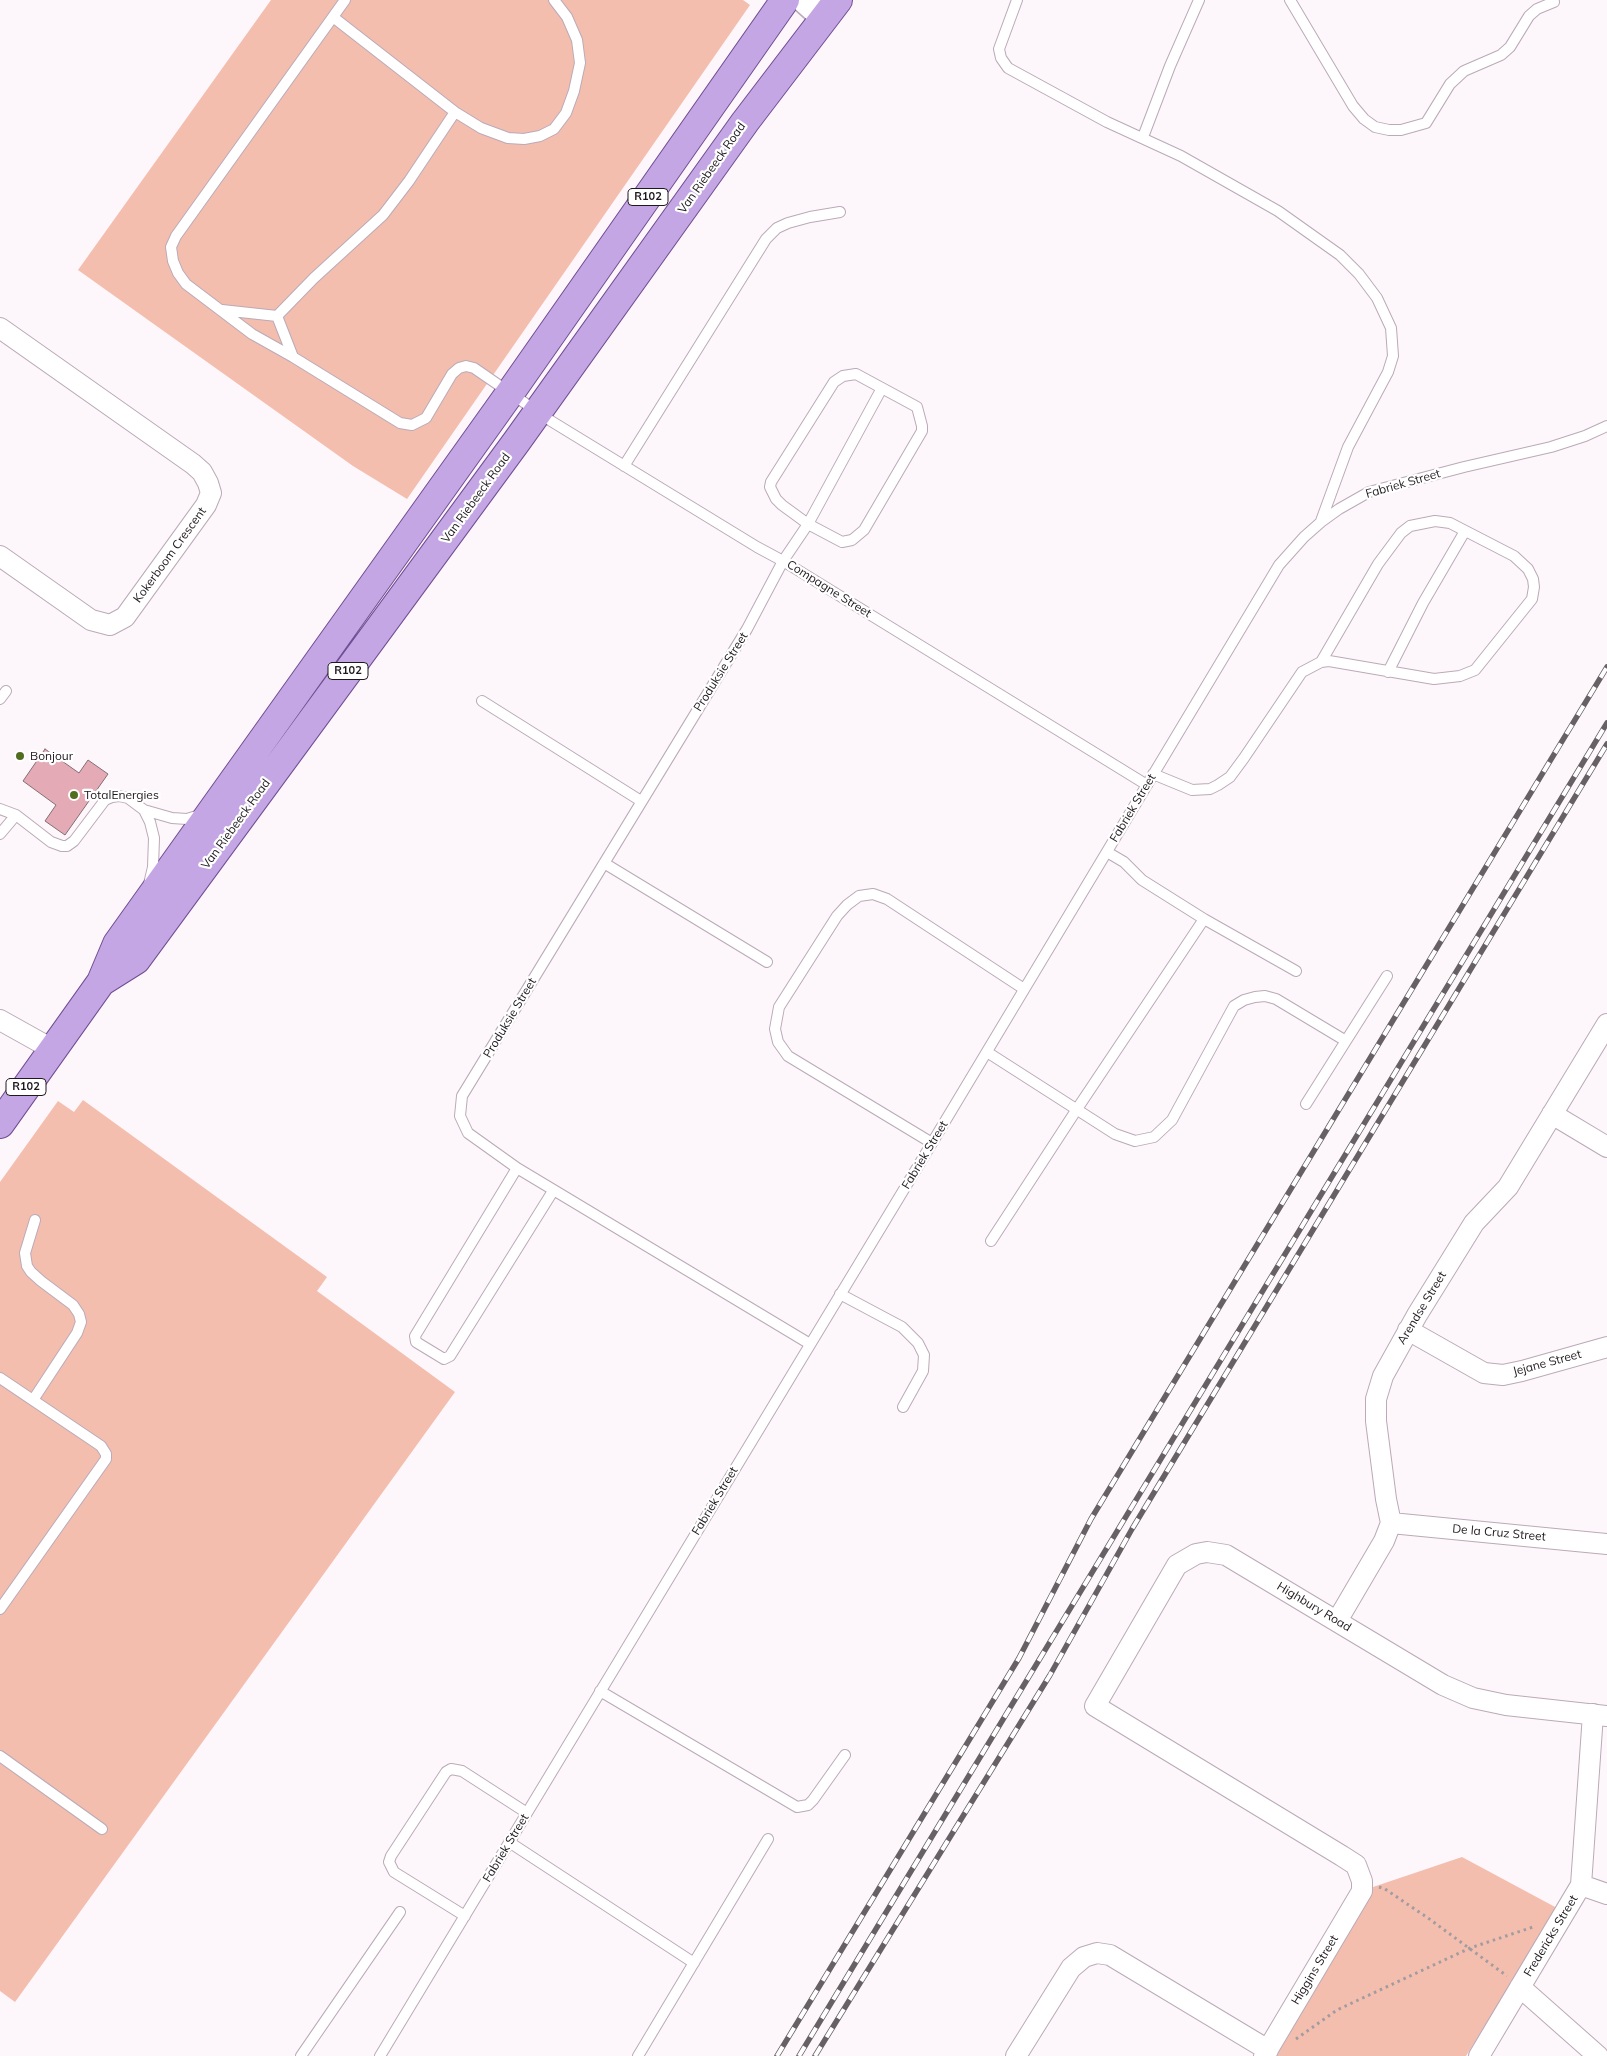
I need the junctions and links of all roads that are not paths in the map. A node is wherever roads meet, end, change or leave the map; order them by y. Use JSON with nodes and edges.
{"nodes":[{"id":1,"x":344,"y":0,"type":"edge"},
{"id":2,"x":554,"y":0,"type":"edge"},
{"id":3,"x":785,"y":0,"type":"edge"},
{"id":4,"x":804,"y":0,"type":"edge"},
{"id":5,"x":1017,"y":0,"type":"edge"},
{"id":6,"x":1199,"y":0,"type":"edge"},
{"id":7,"x":1290,"y":0,"type":"edge"},
{"id":8,"x":1554,"y":2,"type":"dead end"},
{"id":9,"x":831,"y":9,"type":"edge"},
{"id":10,"x":333,"y":17,"type":"junction"},
{"id":11,"x":456,"y":112,"type":"junction"},
{"id":12,"x":1143,"y":137,"type":"junction"},
{"id":13,"x":840,"y":212,"type":"dead end"},
{"id":14,"x":222,"y":310,"type":"junction"},
{"id":15,"x":277,"y":316,"type":"junction"},
{"id":16,"x":0,"y":328,"type":"edge"},
{"id":17,"x":293,"y":357,"type":"junction"},
{"id":18,"x":882,"y":388,"type":"junction"},
{"id":19,"x":510,"y":393,"type":"junction"},
{"id":20,"x":538,"y":412,"type":"junction"},
{"id":21,"x":1607,"y":426,"type":"edge"},
{"id":22,"x":624,"y":466,"type":"junction"},
{"id":23,"x":1321,"y":522,"type":"junction"},
{"id":24,"x":808,"y":524,"type":"junction"},
{"id":25,"x":1465,"y":531,"type":"junction"},
{"id":26,"x":0,"y":556,"type":"edge"},
{"id":27,"x":783,"y":561,"type":"junction"},
{"id":28,"x":1321,"y":662,"type":"junction"},
{"id":29,"x":1388,"y":672,"type":"junction"},
{"id":30,"x":482,"y":701,"type":"dead end"},
{"id":31,"x":1153,"y":774,"type":"junction"},
{"id":32,"x":1146,"y":785,"type":"junction"},
{"id":33,"x":641,"y":801,"type":"junction"},
{"id":34,"x":0,"y":809,"type":"edge"},
{"id":35,"x":144,"y":810,"type":"junction"},
{"id":36,"x":212,"y":811,"type":"junction"},
{"id":37,"x":16,"y":815,"type":"junction"},
{"id":38,"x":0,"y":834,"type":"edge"},
{"id":39,"x":1106,"y":852,"type":"junction"},
{"id":40,"x":604,"y":863,"type":"junction"},
{"id":41,"x":147,"y":902,"type":"junction"},
{"id":42,"x":1204,"y":919,"type":"junction"},
{"id":43,"x":768,"y":962,"type":"dead end"},
{"id":44,"x":1296,"y":971,"type":"dead end"},
{"id":45,"x":1387,"y":976,"type":"dead end"},
{"id":46,"x":101,"y":982,"type":"junction"},
{"id":47,"x":1024,"y":990,"type":"junction"},
{"id":48,"x":0,"y":1020,"type":"edge"},
{"id":49,"x":1607,"y":1024,"type":"edge"},
{"id":50,"x":1346,"y":1041,"type":"junction"},
{"id":51,"x":52,"y":1049,"type":"junction"},
{"id":52,"x":987,"y":1052,"type":"junction"},
{"id":53,"x":1306,"y":1104,"type":"dead end"},
{"id":54,"x":1077,"y":1109,"type":"junction"},
{"id":55,"x":1552,"y":1114,"type":"junction"},
{"id":56,"x":0,"y":1124,"type":"edge"},
{"id":57,"x":932,"y":1143,"type":"junction"},
{"id":58,"x":1607,"y":1147,"type":"edge"},
{"id":59,"x":517,"y":1168,"type":"junction"},
{"id":60,"x":553,"y":1191,"type":"junction"},
{"id":61,"x":34,"y":1220,"type":"dead end"},
{"id":62,"x":991,"y":1241,"type":"dead end"},
{"id":63,"x":840,"y":1294,"type":"junction"},
{"id":64,"x":1408,"y":1330,"type":"junction"},
{"id":65,"x":810,"y":1344,"type":"junction"},
{"id":66,"x":1607,"y":1347,"type":"edge"},
{"id":67,"x":0,"y":1378,"type":"edge"},
{"id":68,"x":33,"y":1400,"type":"junction"},
{"id":69,"x":903,"y":1407,"type":"dead end"},
{"id":70,"x":1392,"y":1523,"type":"junction"},
{"id":71,"x":1607,"y":1544,"type":"edge"},
{"id":72,"x":0,"y":1609,"type":"edge"},
{"id":73,"x":1337,"y":1621,"type":"junction"},
{"id":74,"x":600,"y":1691,"type":"junction"},
{"id":75,"x":1095,"y":1706,"type":"joint"},
{"id":76,"x":1600,"y":1715,"type":"edge"},
{"id":77,"x":845,"y":1755,"type":"dead end"},
{"id":78,"x":0,"y":1756,"type":"edge"},
{"id":79,"x":527,"y":1813,"type":"junction"},
{"id":80,"x":102,"y":1829,"type":"dead end"},
{"id":81,"x":768,"y":1839,"type":"dead end"},
{"id":82,"x":509,"y":1842,"type":"junction"},
{"id":83,"x":1581,"y":1885,"type":"junction"},
{"id":84,"x":1607,"y":1894,"type":"edge"},
{"id":85,"x":400,"y":1912,"type":"dead end"},
{"id":86,"x":465,"y":1916,"type":"junction"},
{"id":87,"x":694,"y":1963,"type":"junction"},
{"id":88,"x":1520,"y":1987,"type":"junction"},
{"id":89,"x":1266,"y":2053,"type":"edge"},
{"id":90,"x":301,"y":2056,"type":"edge"},
{"id":91,"x":380,"y":2056,"type":"edge"},
{"id":92,"x":638,"y":2056,"type":"edge"},
{"id":93,"x":1016,"y":2056,"type":"edge"},
{"id":94,"x":1479,"y":2056,"type":"edge"},
{"id":95,"x":1598,"y":2056,"type":"edge"}],
"edges":[{"from":1,"to":10,"type":"lane"},
{"from":2,"to":11,"type":"lane"},
{"from":3,"to":19,"type":"main road","name":"Van Riebeeck Road","number":"R102"},
{"from":4,"to":9,"type":"street"},
{"from":5,"to":12,"type":"lane"},
{"from":6,"to":12,"type":"lane"},
{"from":7,"to":8,"type":"lane"},
{"from":9,"to":20,"type":"main road","name":"Van Riebeeck Road","number":"R102"},
{"from":10,"to":11,"type":"lane"},
{"from":10,"to":14,"type":"lane"},
{"from":11,"to":15,"type":"lane"},
{"from":12,"to":23,"type":"lane"},
{"from":13,"to":22,"type":"lane"},
{"from":14,"to":15,"type":"lane"},
{"from":14,"to":17,"type":"lane"},
{"from":15,"to":17,"type":"lane"},
{"from":16,"to":26,"type":"street","name":"Kokerboom Crescent"},
{"from":17,"to":19,"type":"lane","name":"Compagne Street"},
{"from":18,"to":24,"type":"lane","name":"Produksie Street"},
{"from":18,"to":24,"type":"lane"},
{"from":18,"to":24,"type":"lane"},
{"from":19,"to":20,"type":"lane","name":"Compagne Street"},
{"from":19,"to":36,"type":"main road","name":"Van Riebeeck Road","number":"R102"},
{"from":20,"to":22,"type":"lane","name":"Compagne Street"},
{"from":20,"to":46,"type":"main road","name":"Van Riebeeck Road","number":"R102"},
{"from":21,"to":23,"type":"lane","name":"Fabriek Street"},
{"from":22,"to":27,"type":"lane","name":"Compagne Street"},
{"from":23,"to":31,"type":"lane","name":"Fabriek Street"},
{"from":24,"to":27,"type":"lane","name":"Produksie Street"},
{"from":25,"to":28,"type":"lane"},
{"from":25,"to":29,"type":"lane"},
{"from":25,"to":29,"type":"lane"},
{"from":27,"to":32,"type":"lane","name":"Compagne Street"},
{"from":27,"to":33,"type":"lane","name":"Produksie Street"},
{"from":28,"to":29,"type":"lane"},
{"from":28,"to":31,"type":"lane"},
{"from":30,"to":33,"type":"lane"},
{"from":31,"to":32,"type":"lane","name":"Fabriek Street"},
{"from":32,"to":39,"type":"lane","name":"Fabriek Street"},
{"from":33,"to":40,"type":"lane","name":"Produksie Street"},
{"from":34,"to":37,"type":"lane"},
{"from":35,"to":36,"type":"lane"},
{"from":35,"to":37,"type":"lane"},
{"from":35,"to":41,"type":"lane"},
{"from":36,"to":41,"type":"main road","name":"Van Riebeeck Road","number":"R102"},
{"from":37,"to":38,"type":"lane"},
{"from":39,"to":42,"type":"lane"},
{"from":39,"to":47,"type":"lane","name":"Fabriek Street"},
{"from":40,"to":43,"type":"lane"},
{"from":40,"to":59,"type":"lane","name":"Produksie Street"},
{"from":41,"to":46,"type":"main road","name":"Van Riebeeck Road","number":"R102"},
{"from":42,"to":44,"type":"lane"},
{"from":42,"to":54,"type":"lane"},
{"from":45,"to":50,"type":"lane"},
{"from":46,"to":51,"type":"main road","name":"Van Riebeeck Road","number":"R102"},
{"from":47,"to":52,"type":"lane","name":"Fabriek Street"},
{"from":47,"to":57,"type":"lane"},
{"from":48,"to":51,"type":"street"},
{"from":49,"to":55,"type":"street","name":"Arendse Street"},
{"from":50,"to":53,"type":"lane"},
{"from":50,"to":54,"type":"lane"},
{"from":51,"to":56,"type":"main road","name":"Van Riebeeck Road","number":"R102"},
{"from":52,"to":54,"type":"lane"},
{"from":52,"to":57,"type":"lane","name":"Fabriek Street"},
{"from":54,"to":62,"type":"lane"},
{"from":55,"to":58,"type":"street"},
{"from":55,"to":64,"type":"street","name":"Arendse Street"},
{"from":57,"to":63,"type":"lane","name":"Fabriek Street"},
{"from":59,"to":60,"type":"lane","name":"Produksie Street"},
{"from":59,"to":60,"type":"lane"},
{"from":60,"to":65,"type":"lane","name":"Produksie Street"},
{"from":61,"to":68,"type":"lane"},
{"from":63,"to":65,"type":"lane","name":"Fabriek Street"},
{"from":63,"to":69,"type":"lane"},
{"from":64,"to":66,"type":"street","name":"Jejane Street"},
{"from":64,"to":70,"type":"street","name":"Arendse Street"},
{"from":65,"to":74,"type":"lane","name":"Fabriek Street"},
{"from":67,"to":68,"type":"lane"},
{"from":68,"to":72,"type":"lane"},
{"from":70,"to":71,"type":"street","name":"De la Cruz Street"},
{"from":70,"to":73,"type":"street"},
{"from":73,"to":75,"type":"street","name":"Highbury Road"},
{"from":73,"to":76,"type":"street","name":"Highbury Road"},
{"from":74,"to":77,"type":"lane"},
{"from":74,"to":79,"type":"lane","name":"Fabriek Street"},
{"from":75,"to":89,"type":"street","name":"Higgins Street"},
{"from":76,"to":83,"type":"street","name":"Fredericks Street"},
{"from":78,"to":80,"type":"lane"},
{"from":79,"to":82,"type":"lane","name":"Fabriek Street"},
{"from":79,"to":86,"type":"lane"},
{"from":81,"to":87,"type":"lane"},
{"from":82,"to":86,"type":"lane","name":"Fabriek Street"},
{"from":82,"to":87,"type":"lane"},
{"from":83,"to":84,"type":"street"},
{"from":83,"to":88,"type":"street","name":"Fredericks Street"},
{"from":85,"to":90,"type":"lane"},
{"from":86,"to":91,"type":"lane","name":"Fabriek Street"},
{"from":87,"to":92,"type":"lane"},
{"from":88,"to":94,"type":"street","name":"Fredericks Street"},
{"from":88,"to":95,"type":"street"},
{"from":89,"to":93,"type":"street"}]}
